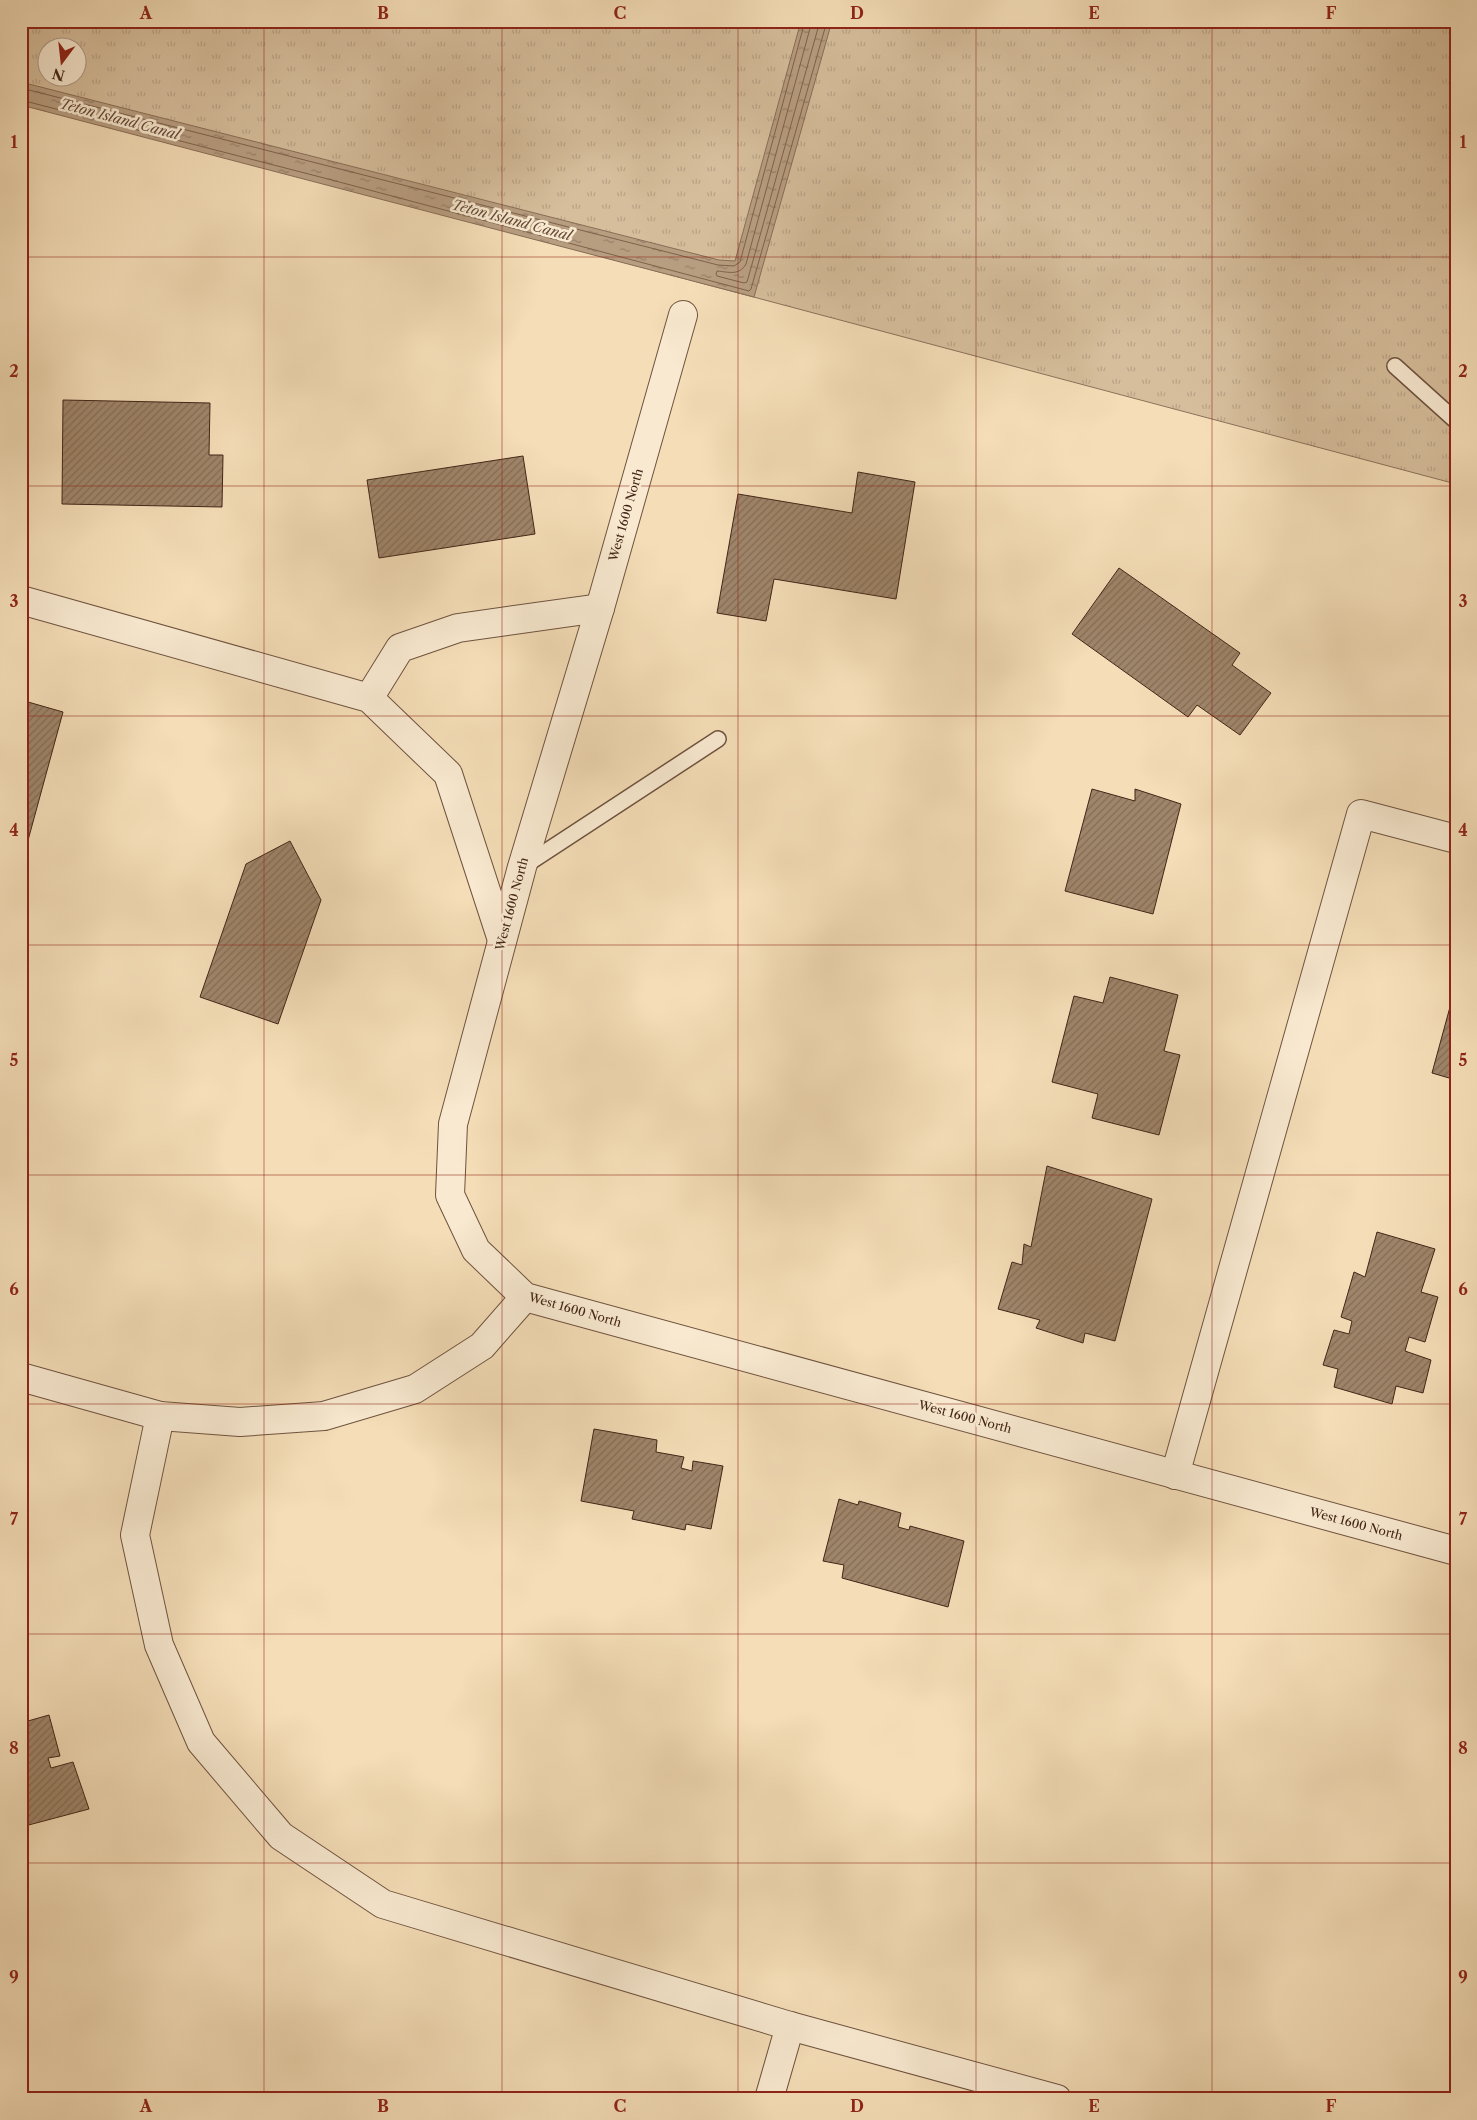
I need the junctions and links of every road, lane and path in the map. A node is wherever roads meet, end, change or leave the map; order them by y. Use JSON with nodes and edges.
{"nodes":[{"id":1,"x":683,"y":314,"type":"dead end"},
{"id":2,"x":1395,"y":366,"type":"dead end"},
{"id":3,"x":1456,"y":420,"type":"edge"},
{"id":4,"x":21,"y":600,"type":"edge"},
{"id":5,"x":600,"y":608,"type":"junction"},
{"id":6,"x":369,"y":698,"type":"junction"},
{"id":7,"x":718,"y":739,"type":"dead end"},
{"id":8,"x":1456,"y":839,"type":"edge"},
{"id":9,"x":522,"y":867,"type":"junction"},
{"id":10,"x":502,"y":940,"type":"junction"},
{"id":11,"x":525,"y":1297,"type":"junction"},
{"id":12,"x":21,"y":1377,"type":"edge"},
{"id":13,"x":160,"y":1416,"type":"junction"},
{"id":14,"x":1175,"y":1475,"type":"junction"},
{"id":15,"x":1456,"y":1551,"type":"edge"},
{"id":16,"x":790,"y":2026,"type":"junction"},
{"id":17,"x":769,"y":2099,"type":"edge"},
{"id":18,"x":1057,"y":2099,"type":"edge"}],
"edges":[{"from":1,"to":5,"type":"street","name":"West 1600 North"},
{"from":2,"to":3,"type":"lane"},
{"from":4,"to":6,"type":"street"},
{"from":5,"to":6,"type":"street"},
{"from":5,"to":9,"type":"street","name":"West 1600 North"},
{"from":6,"to":10,"type":"street"},
{"from":7,"to":9,"type":"lane"},
{"from":8,"to":14,"type":"street"},
{"from":9,"to":10,"type":"street","name":"West 1600 North"},
{"from":10,"to":11,"type":"street","name":"West 1600 North"},
{"from":11,"to":13,"type":"street"},
{"from":11,"to":14,"type":"street","name":"West 1600 North"},
{"from":12,"to":13,"type":"street"},
{"from":13,"to":16,"type":"street"},
{"from":14,"to":15,"type":"street","name":"West 1600 North"},
{"from":16,"to":17,"type":"street"},
{"from":16,"to":18,"type":"street"}]}
